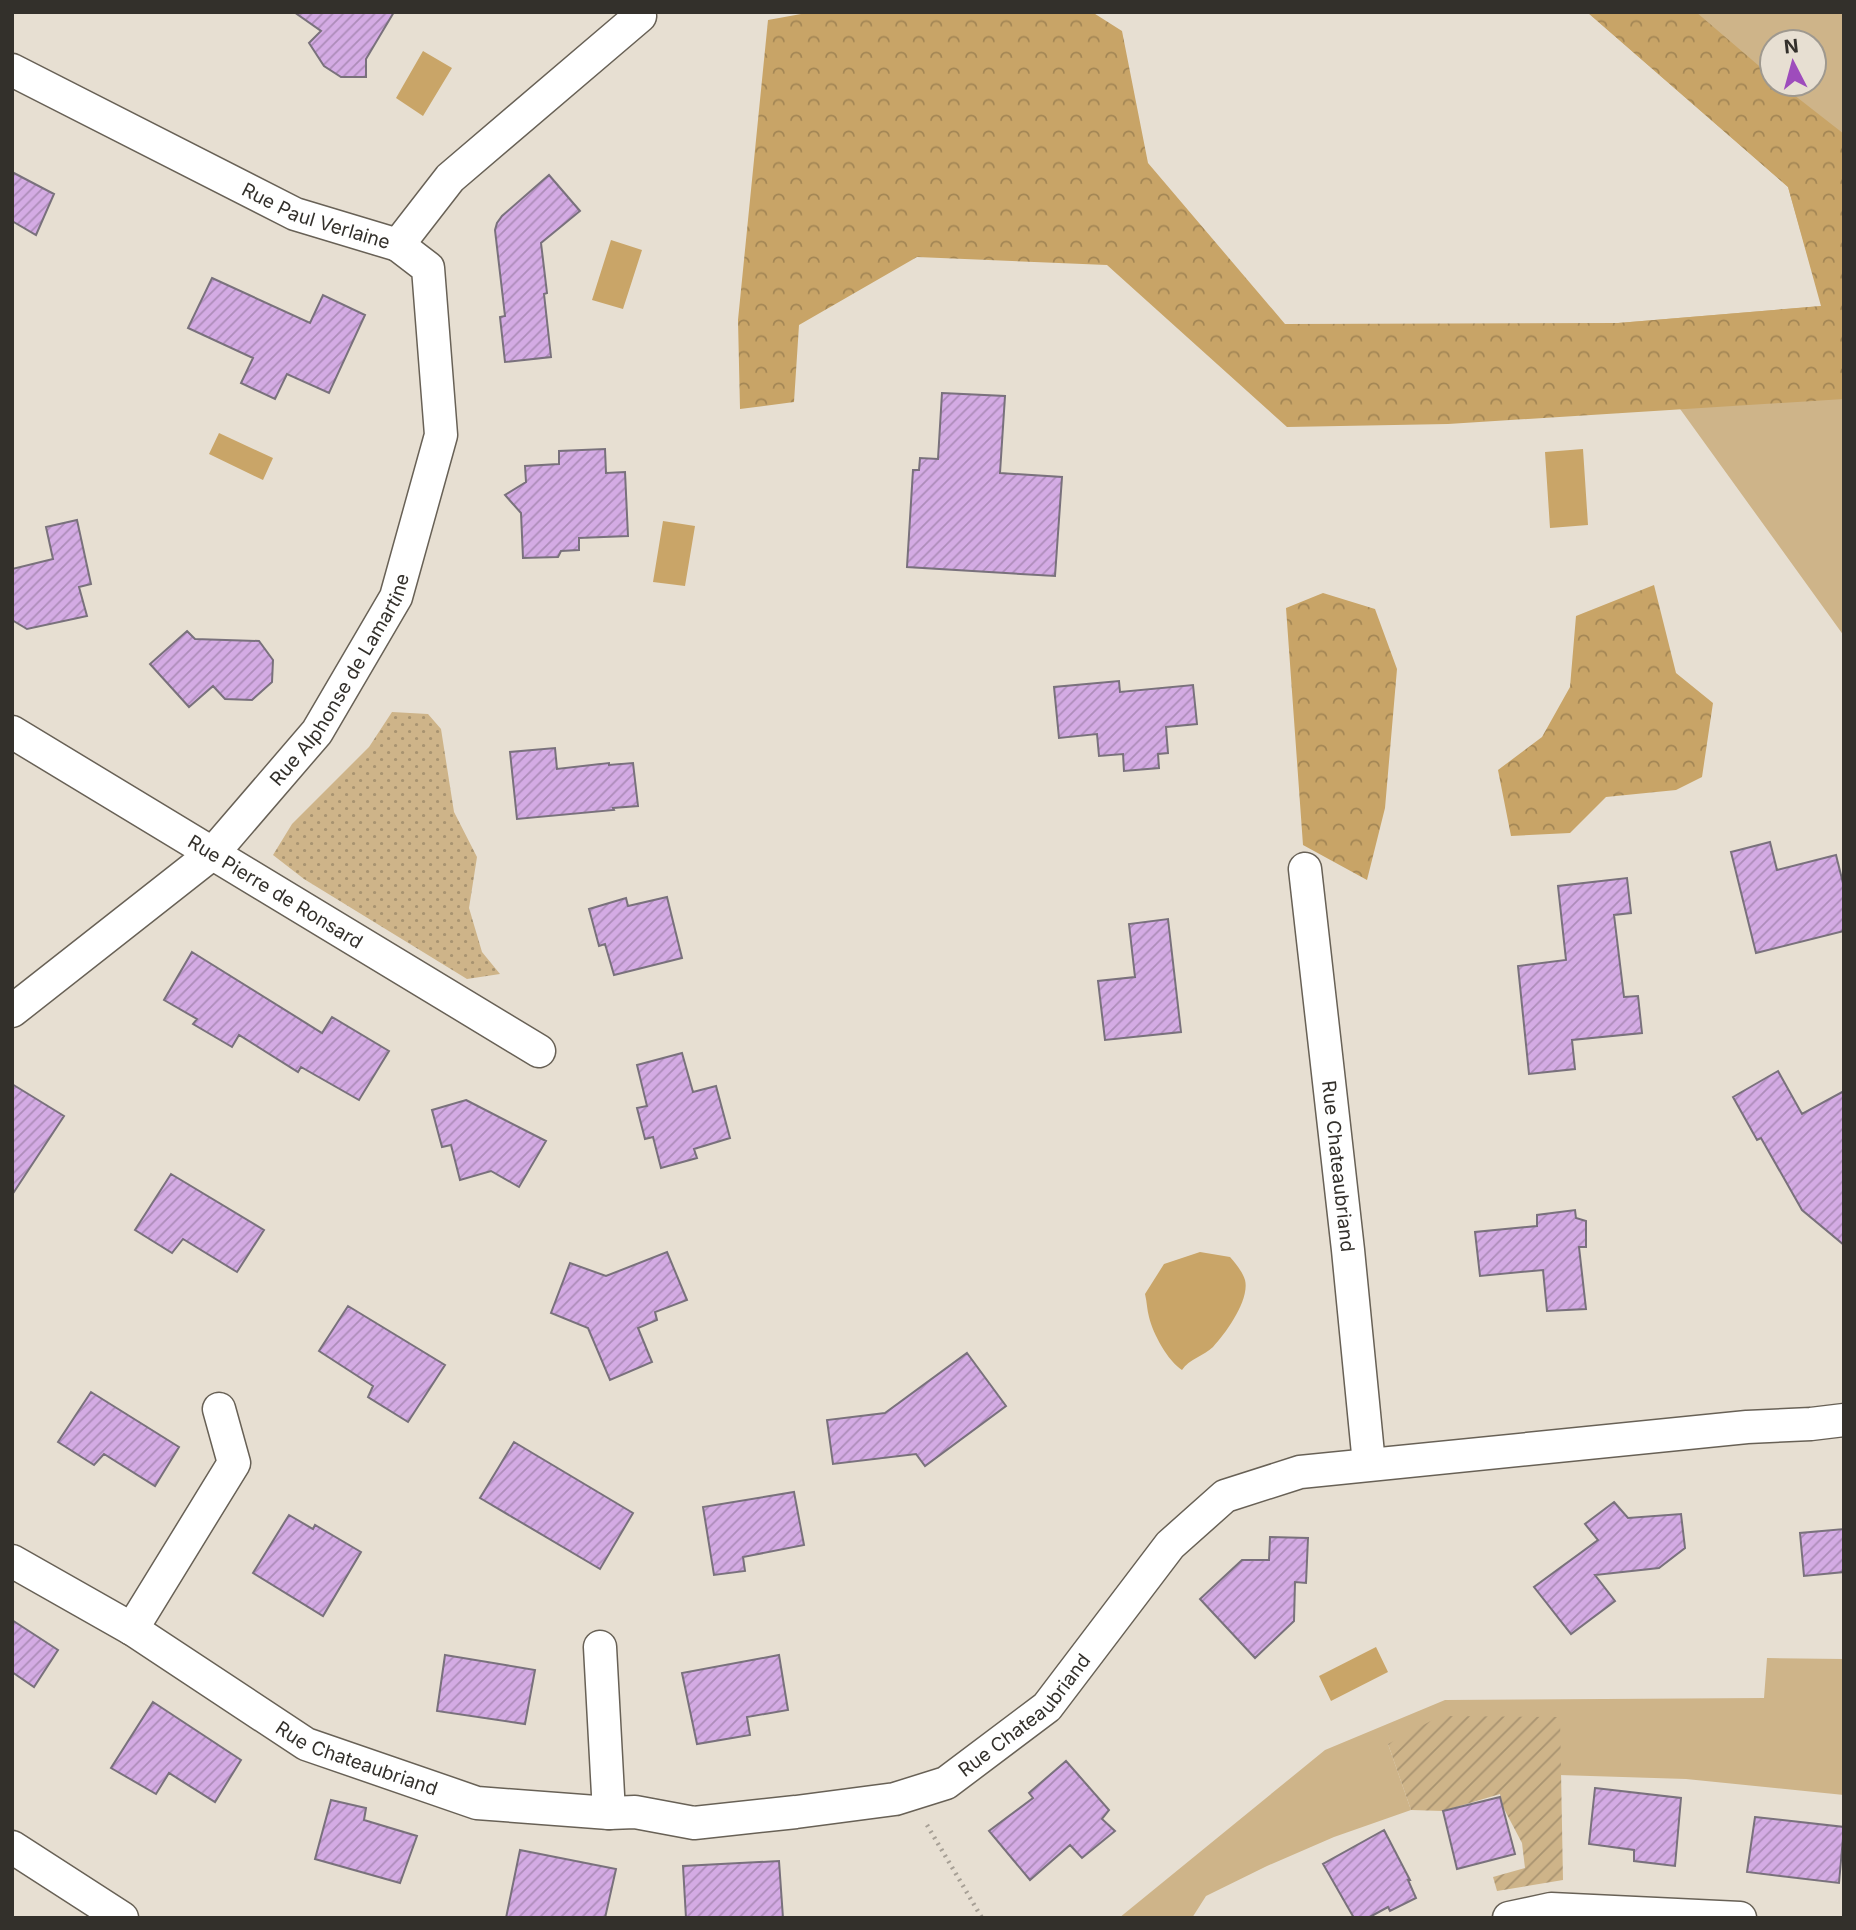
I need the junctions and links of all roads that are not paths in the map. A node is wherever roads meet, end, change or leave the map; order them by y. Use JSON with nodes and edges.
{"nodes":[{"id":1,"x":640,"y":16,"type":"dead end"},
{"id":2,"x":12,"y":70,"type":"edge"},
{"id":3,"x":398,"y":246,"type":"junction"},
{"id":4,"x":12,"y":732,"type":"edge"},
{"id":5,"x":213,"y":853,"type":"junction"},
{"id":6,"x":1305,"y":869,"type":"dead end"},
{"id":7,"x":12,"y":1011,"type":"edge"},
{"id":8,"x":539,"y":1051,"type":"dead end"},
{"id":9,"x":219,"y":1409,"type":"dead end"},
{"id":10,"x":1844,"y":1420,"type":"edge"},
{"id":11,"x":1369,"y":1464,"type":"junction"},
{"id":12,"x":12,"y":1561,"type":"edge"},
{"id":13,"x":132,"y":1629,"type":"junction"},
{"id":14,"x":600,"y":1647,"type":"dead end"},
{"id":15,"x":609,"y":1813,"type":"junction"},
{"id":16,"x":12,"y":1847,"type":"edge"},
{"id":17,"x":122,"y":1918,"type":"edge"},
{"id":18,"x":1509,"y":1918,"type":"edge"},
{"id":19,"x":1740,"y":1918,"type":"edge"}],
"edges":[{"from":1,"to":3,"type":"street","name":"Rue Paul Verlaine"},
{"from":2,"to":3,"type":"street","name":"Rue Paul Verlaine"},
{"from":3,"to":5,"type":"street","name":"Rue Alphonse de Lamartine"},
{"from":4,"to":5,"type":"street","name":"Rue Pierre de Ronsard"},
{"from":5,"to":7,"type":"street","name":"Rue Alphonse de Lamartine"},
{"from":5,"to":8,"type":"street","name":"Rue Pierre de Ronsard"},
{"from":6,"to":11,"type":"street","name":"Rue Chateaubriand"},
{"from":9,"to":13,"type":"street"},
{"from":10,"to":11,"type":"street","name":"Rue Chateaubriand"},
{"from":11,"to":15,"type":"street","name":"Rue Chateaubriand"},
{"from":12,"to":13,"type":"street","name":"Rue Chateaubriand"},
{"from":13,"to":15,"type":"street","name":"Rue Chateaubriand"},
{"from":14,"to":15,"type":"street"},
{"from":16,"to":17,"type":"street"},
{"from":18,"to":19,"type":"street"}]}
